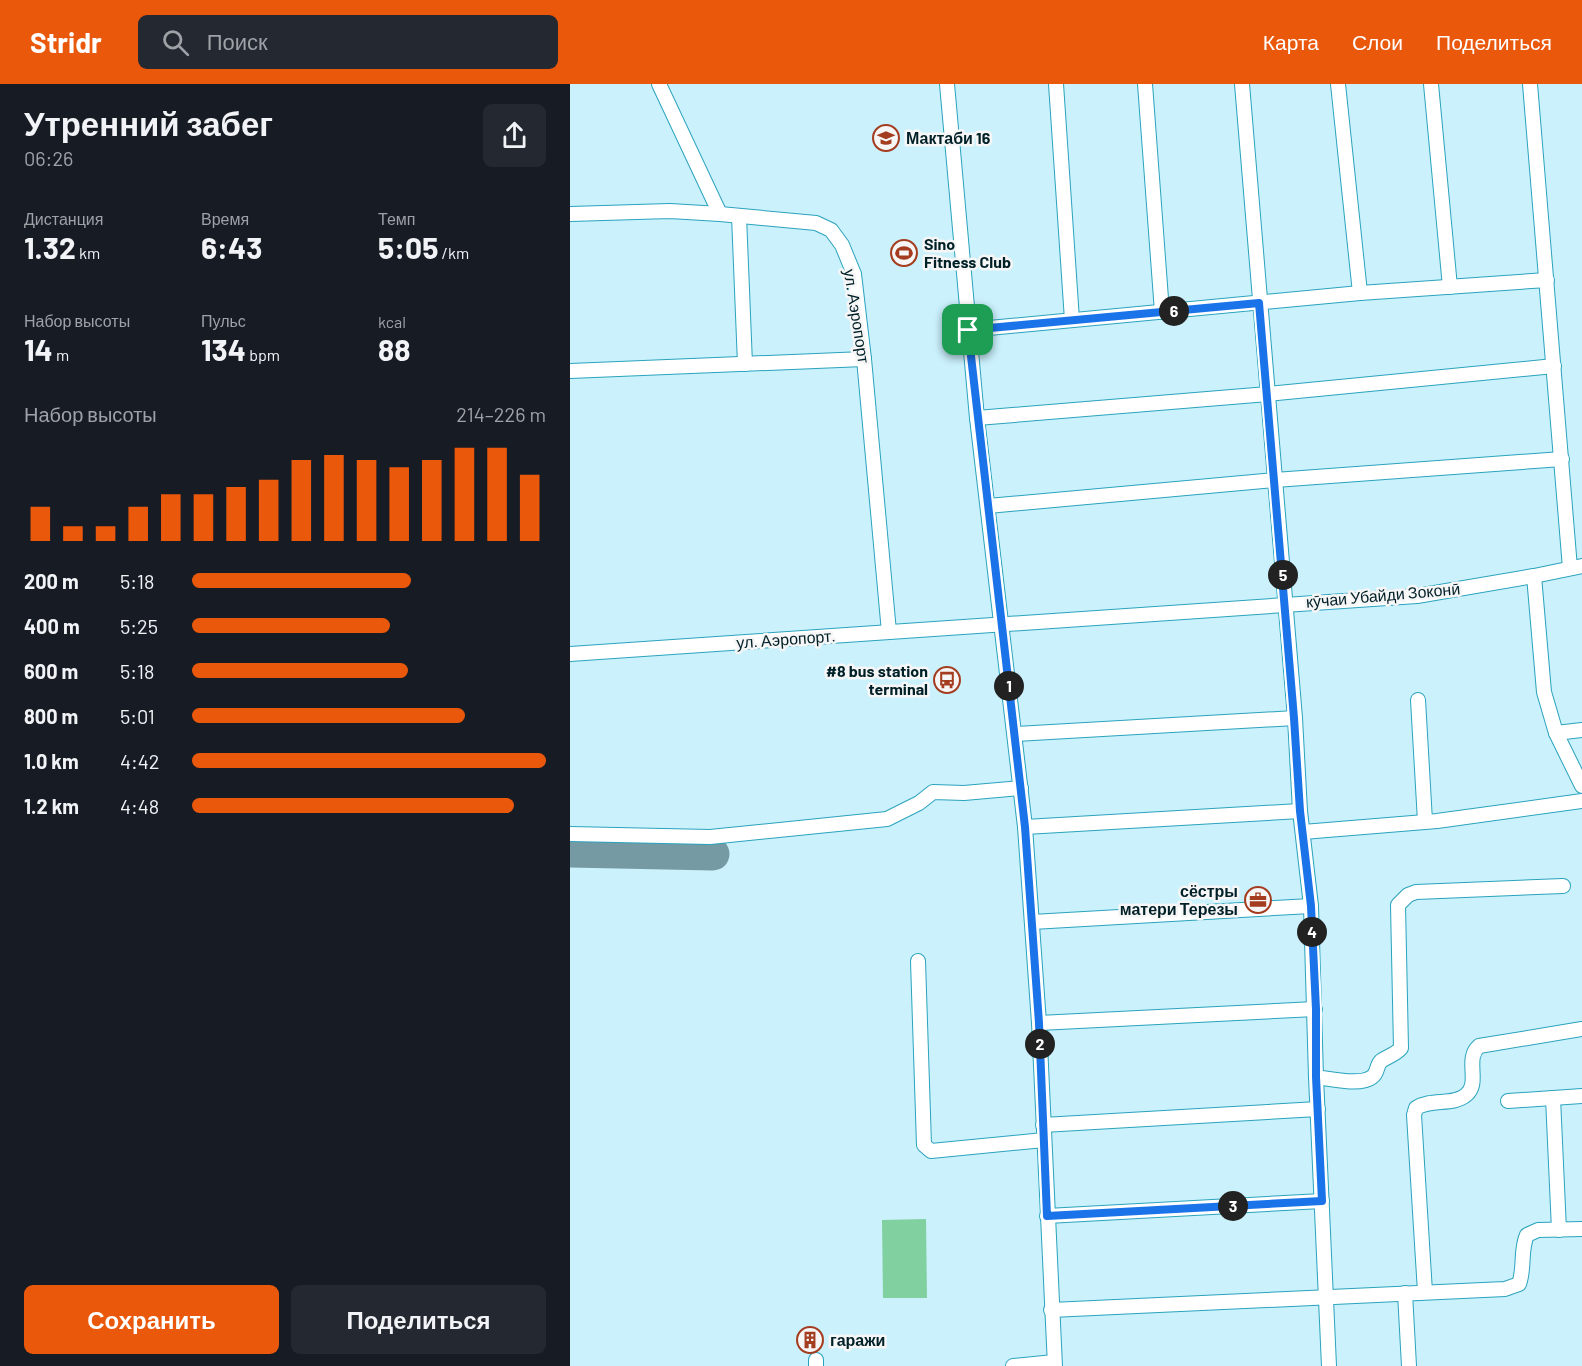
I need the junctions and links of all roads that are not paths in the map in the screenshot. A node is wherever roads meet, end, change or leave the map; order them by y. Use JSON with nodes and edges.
{"nodes":[{"id":1,"x":659,"y":84,"type":"edge"},
{"id":2,"x":947,"y":84,"type":"edge"},
{"id":3,"x":1056,"y":84,"type":"edge"},
{"id":4,"x":1145,"y":84,"type":"edge"},
{"id":5,"x":1242,"y":84,"type":"edge"},
{"id":6,"x":1338,"y":84,"type":"edge"},
{"id":7,"x":1431,"y":84,"type":"edge"},
{"id":8,"x":1530,"y":84,"type":"edge"},
{"id":9,"x":570,"y":214,"type":"edge"},
{"id":10,"x":720,"y":214,"type":"junction"},
{"id":11,"x":739,"y":216,"type":"junction"},
{"id":12,"x":1547,"y":280,"type":"junction"},
{"id":13,"x":1450,"y":287,"type":"junction"},
{"id":14,"x":1360,"y":293,"type":"junction"},
{"id":15,"x":1259,"y":303,"type":"junction"},
{"id":16,"x":1162,"y":312,"type":"junction"},
{"id":17,"x":1072,"y":320,"type":"junction"},
{"id":18,"x":968,"y":330,"type":"junction"},
{"id":19,"x":864,"y":359,"type":"junction"},
{"id":20,"x":745,"y":364,"type":"junction"},
{"id":21,"x":1554,"y":366,"type":"junction"},
{"id":22,"x":570,"y":371,"type":"edge"},
{"id":23,"x":1268,"y":394,"type":"junction"},
{"id":24,"x":977,"y":418,"type":"junction"},
{"id":25,"x":1562,"y":459,"type":"junction"},
{"id":26,"x":1275,"y":480,"type":"junction"},
{"id":27,"x":988,"y":506,"type":"junction"},
{"id":28,"x":1576,"y":567,"type":"edge"},
{"id":29,"x":1534,"y":576,"type":"junction"},
{"id":30,"x":1285,"y":604,"type":"junction"},
{"id":31,"x":1002,"y":624,"type":"junction"},
{"id":32,"x":889,"y":632,"type":"junction"},
{"id":33,"x":570,"y":654,"type":"edge"},
{"id":34,"x":1418,"y":699,"type":"dead end"},
{"id":35,"x":1294,"y":718,"type":"junction"},
{"id":36,"x":1582,"y":730,"type":"edge"},
{"id":37,"x":1015,"y":734,"type":"junction"},
{"id":38,"x":1556,"y":734,"type":"junction"},
{"id":39,"x":1582,"y":786,"type":"edge"},
{"id":40,"x":1021,"y":788,"type":"junction"},
{"id":41,"x":1582,"y":801,"type":"edge"},
{"id":42,"x":1300,"y":811,"type":"junction"},
{"id":43,"x":1425,"y":821,"type":"junction"},
{"id":44,"x":1025,"y":827,"type":"junction"},
{"id":45,"x":1304,"y":832,"type":"junction"},
{"id":46,"x":570,"y":834,"type":"edge"},
{"id":47,"x":1563,"y":886,"type":"dead end"},
{"id":48,"x":1311,"y":906,"type":"junction"},
{"id":49,"x":1032,"y":922,"type":"junction"},
{"id":50,"x":918,"y":961,"type":"dead end"},
{"id":51,"x":1316,"y":1009,"type":"junction"},
{"id":52,"x":1039,"y":1023,"type":"junction"},
{"id":53,"x":1582,"y":1029,"type":"edge"},
{"id":54,"x":1316,"y":1077,"type":"junction"},
{"id":55,"x":1582,"y":1095,"type":"edge"},
{"id":56,"x":1552,"y":1098,"type":"junction"},
{"id":57,"x":1508,"y":1101,"type":"dead end"},
{"id":58,"x":1318,"y":1109,"type":"junction"},
{"id":59,"x":1043,"y":1125,"type":"junction"},
{"id":60,"x":1044,"y":1140,"type":"junction"},
{"id":61,"x":1322,"y":1201,"type":"junction"},
{"id":62,"x":1047,"y":1216,"type":"junction"},
{"id":63,"x":1582,"y":1229,"type":"edge"},
{"id":64,"x":1559,"y":1230,"type":"junction"},
{"id":65,"x":1425,"y":1292,"type":"junction"},
{"id":66,"x":1405,"y":1293,"type":"junction"},
{"id":67,"x":1327,"y":1297,"type":"junction"},
{"id":68,"x":1051,"y":1310,"type":"junction"},
{"id":69,"x":1055,"y":1364,"type":"edge"},
{"id":70,"x":1013,"y":1366,"type":"edge"},
{"id":71,"x":1329,"y":1366,"type":"edge"},
{"id":72,"x":1409,"y":1366,"type":"edge"}],
"edges":[{"from":1,"to":10,"type":"street"},
{"from":2,"to":18,"type":"street"},
{"from":3,"to":17,"type":"street"},
{"from":4,"to":16,"type":"street"},
{"from":5,"to":15,"type":"street"},
{"from":6,"to":14,"type":"street"},
{"from":7,"to":13,"type":"street"},
{"from":8,"to":12,"type":"street"},
{"from":9,"to":10,"type":"street","name":"ул. Аэропорт"},
{"from":10,"to":11,"type":"street","name":"ул. Аэропорт"},
{"from":11,"to":19,"type":"street","name":"ул. Аэропорт"},
{"from":11,"to":20,"type":"street"},
{"from":12,"to":13,"type":"street"},
{"from":12,"to":21,"type":"street"},
{"from":13,"to":14,"type":"street"},
{"from":14,"to":15,"type":"street"},
{"from":15,"to":16,"type":"street"},
{"from":15,"to":23,"type":"street"},
{"from":16,"to":17,"type":"street"},
{"from":17,"to":18,"type":"street"},
{"from":18,"to":24,"type":"street"},
{"from":19,"to":20,"type":"street"},
{"from":19,"to":32,"type":"street","name":"ул. Аэропорт"},
{"from":20,"to":22,"type":"street"},
{"from":21,"to":23,"type":"street"},
{"from":21,"to":25,"type":"street"},
{"from":23,"to":24,"type":"street"},
{"from":23,"to":26,"type":"street"},
{"from":24,"to":27,"type":"street"},
{"from":25,"to":26,"type":"street"},
{"from":25,"to":28,"type":"street"},
{"from":26,"to":27,"type":"street"},
{"from":26,"to":30,"type":"street"},
{"from":27,"to":31,"type":"street"},
{"from":28,"to":29,"type":"street","name":"кӯчаи Убайди Зоконӣ"},
{"from":29,"to":30,"type":"street","name":"кӯчаи Убайди Зоконӣ"},
{"from":29,"to":38,"type":"street"},
{"from":30,"to":31,"type":"street","name":"кӯчаи Убайди Зоконӣ"},
{"from":30,"to":35,"type":"street"},
{"from":31,"to":32,"type":"street","name":"ул. Аэропорт."},
{"from":31,"to":37,"type":"street"},
{"from":32,"to":33,"type":"street","name":"ул. Аэропорт."},
{"from":34,"to":43,"type":"street"},
{"from":35,"to":37,"type":"street"},
{"from":35,"to":42,"type":"street"},
{"from":36,"to":38,"type":"street"},
{"from":37,"to":40,"type":"street"},
{"from":38,"to":39,"type":"street"},
{"from":40,"to":44,"type":"street"},
{"from":40,"to":46,"type":"street"},
{"from":41,"to":43,"type":"street"},
{"from":42,"to":44,"type":"street"},
{"from":42,"to":45,"type":"street"},
{"from":43,"to":45,"type":"street"},
{"from":44,"to":49,"type":"street"},
{"from":45,"to":48,"type":"street"},
{"from":47,"to":54,"type":"street"},
{"from":48,"to":49,"type":"street"},
{"from":48,"to":51,"type":"street"},
{"from":49,"to":52,"type":"street"},
{"from":50,"to":60,"type":"street"},
{"from":51,"to":52,"type":"street"},
{"from":51,"to":54,"type":"street"},
{"from":52,"to":59,"type":"street"},
{"from":53,"to":65,"type":"street"},
{"from":54,"to":58,"type":"street"},
{"from":55,"to":56,"type":"street"},
{"from":56,"to":57,"type":"street"},
{"from":56,"to":64,"type":"street"},
{"from":58,"to":59,"type":"street"},
{"from":58,"to":61,"type":"street"},
{"from":59,"to":60,"type":"street"},
{"from":60,"to":62,"type":"street"},
{"from":61,"to":62,"type":"street"},
{"from":61,"to":67,"type":"street"},
{"from":62,"to":68,"type":"street"},
{"from":63,"to":64,"type":"street"},
{"from":64,"to":65,"type":"street"},
{"from":65,"to":66,"type":"street"},
{"from":66,"to":67,"type":"street"},
{"from":66,"to":72,"type":"street"},
{"from":67,"to":68,"type":"street"},
{"from":67,"to":71,"type":"street"},
{"from":68,"to":69,"type":"street"},
{"from":69,"to":70,"type":"street"}]}
